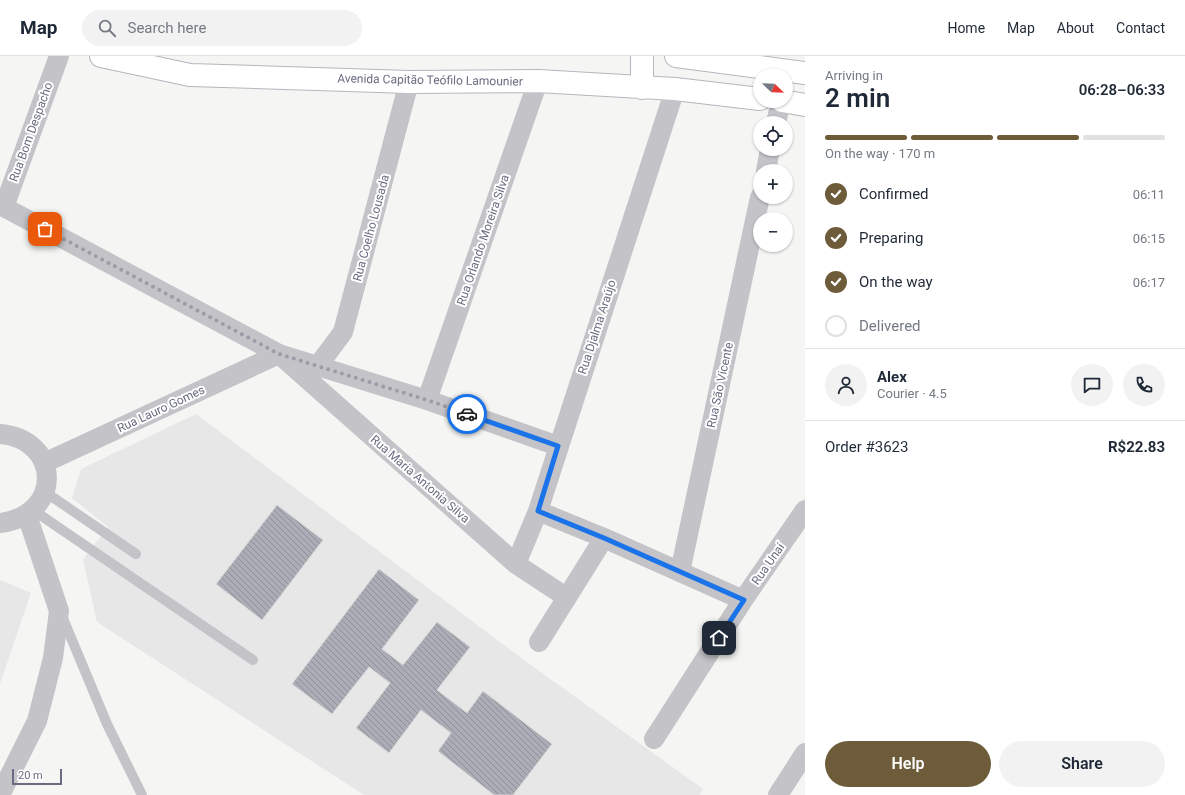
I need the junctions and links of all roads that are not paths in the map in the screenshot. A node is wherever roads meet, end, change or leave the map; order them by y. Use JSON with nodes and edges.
{"nodes":[{"id":1,"x":59,"y":56,"type":"edge"},
{"id":2,"x":101,"y":56,"type":"edge"},
{"id":3,"x":642,"y":56,"type":"edge"},
{"id":4,"x":676,"y":56,"type":"edge"},
{"id":5,"x":759,"y":68,"type":"edge"},
{"id":6,"x":538,"y":81,"type":"junction"},
{"id":7,"x":410,"y":82,"type":"junction"},
{"id":8,"x":642,"y":88,"type":"junction"},
{"id":9,"x":675,"y":90,"type":"junction"},
{"id":10,"x":753,"y":97,"type":"edge"},
{"id":11,"x":793,"y":103,"type":"edge"},
{"id":12,"x":805,"y":105,"type":"edge"},
{"id":13,"x":759,"y":204,"type":"edge"},
{"id":14,"x":2,"y":206,"type":"edge"},
{"id":15,"x":279,"y":354,"type":"junction"},
{"id":16,"x":317,"y":367,"type":"junction"},
{"id":17,"x":427,"y":400,"type":"junction"},
{"id":18,"x":0,"y":434,"type":"edge"},
{"id":19,"x":558,"y":446,"type":"junction"},
{"id":20,"x":44,"y":463,"type":"junction"},
{"id":21,"x":45,"y":492,"type":"junction"},
{"id":22,"x":805,"y":510,"type":"edge"},
{"id":23,"x":538,"y":511,"type":"junction"},
{"id":24,"x":30,"y":512,"type":"junction"},
{"id":25,"x":0,"y":523,"type":"edge"},
{"id":26,"x":604,"y":538,"type":"junction"},
{"id":27,"x":136,"y":554,"type":"dead end"},
{"id":28,"x":516,"y":564,"type":"junction"},
{"id":29,"x":680,"y":572,"type":"junction"},
{"id":30,"x":566,"y":598,"type":"junction"},
{"id":31,"x":744,"y":600,"type":"junction"},
{"id":32,"x":59,"y":611,"type":"junction"},
{"id":33,"x":539,"y":642,"type":"dead end"},
{"id":34,"x":253,"y":660,"type":"dead end"},
{"id":35,"x":654,"y":739,"type":"dead end"},
{"id":36,"x":805,"y":753,"type":"edge"},
{"id":37,"x":797,"y":782,"type":"edge"},
{"id":38,"x":0,"y":795,"type":"edge"},
{"id":39,"x":142,"y":795,"type":"edge"},
{"id":40,"x":778,"y":795,"type":"edge"}],
"edges":[{"from":1,"to":14,"type":"street","name":"Rua Bom Despacho"},
{"from":2,"to":7,"type":"main road","name":"Avenida Capitão Teófilo Lamounier"},
{"from":3,"to":8,"type":"main road"},
{"from":4,"to":5,"type":"main road"},
{"from":6,"to":7,"type":"main road","name":"Avenida Capitão Teófilo Lamounier"},
{"from":6,"to":8,"type":"main road","name":"Avenida Capitão Teófilo Lamounier"},
{"from":6,"to":17,"type":"street","name":"Rua Orlando Moreira Silva"},
{"from":7,"to":16,"type":"street","name":"Rua Coelho Lousada"},
{"from":8,"to":9,"type":"main road","name":"Avenida Capitão Teófilo Lamounier"},
{"from":9,"to":10,"type":"main road","name":"Avenida Capitão Teófilo Lamounier"},
{"from":9,"to":19,"type":"street","name":"Rua Djalma Araújo"},
{"from":11,"to":12,"type":"main road"},
{"from":13,"to":29,"type":"street","name":"Rua São Vicente"},
{"from":14,"to":15,"type":"street"},
{"from":15,"to":16,"type":"street"},
{"from":15,"to":20,"type":"street","name":"Rua Lauro Gomes"},
{"from":15,"to":28,"type":"street","name":"Rua Maria Antonia Silva"},
{"from":16,"to":17,"type":"street"},
{"from":17,"to":19,"type":"street"},
{"from":18,"to":20,"type":"street"},
{"from":19,"to":23,"type":"street","name":"Rua Djalma Araújo"},
{"from":20,"to":21,"type":"street"},
{"from":21,"to":24,"type":"street"},
{"from":21,"to":27,"type":"lane"},
{"from":22,"to":31,"type":"street","name":"Rua Unaí"},
{"from":23,"to":26,"type":"street"},
{"from":23,"to":28,"type":"street","name":"Rua Djalma Araújo"},
{"from":24,"to":25,"type":"street"},
{"from":24,"to":32,"type":"street"},
{"from":24,"to":34,"type":"lane"},
{"from":26,"to":29,"type":"street"},
{"from":26,"to":30,"type":"street"},
{"from":28,"to":30,"type":"street","name":"Rua Maria Antonia Silva"},
{"from":29,"to":31,"type":"street"},
{"from":30,"to":33,"type":"street"},
{"from":31,"to":35,"type":"street","name":"Rua Unaí"},
{"from":32,"to":38,"type":"street"},
{"from":32,"to":39,"type":"lane"},
{"from":36,"to":37,"type":"street"},
{"from":37,"to":40,"type":"street"}]}
